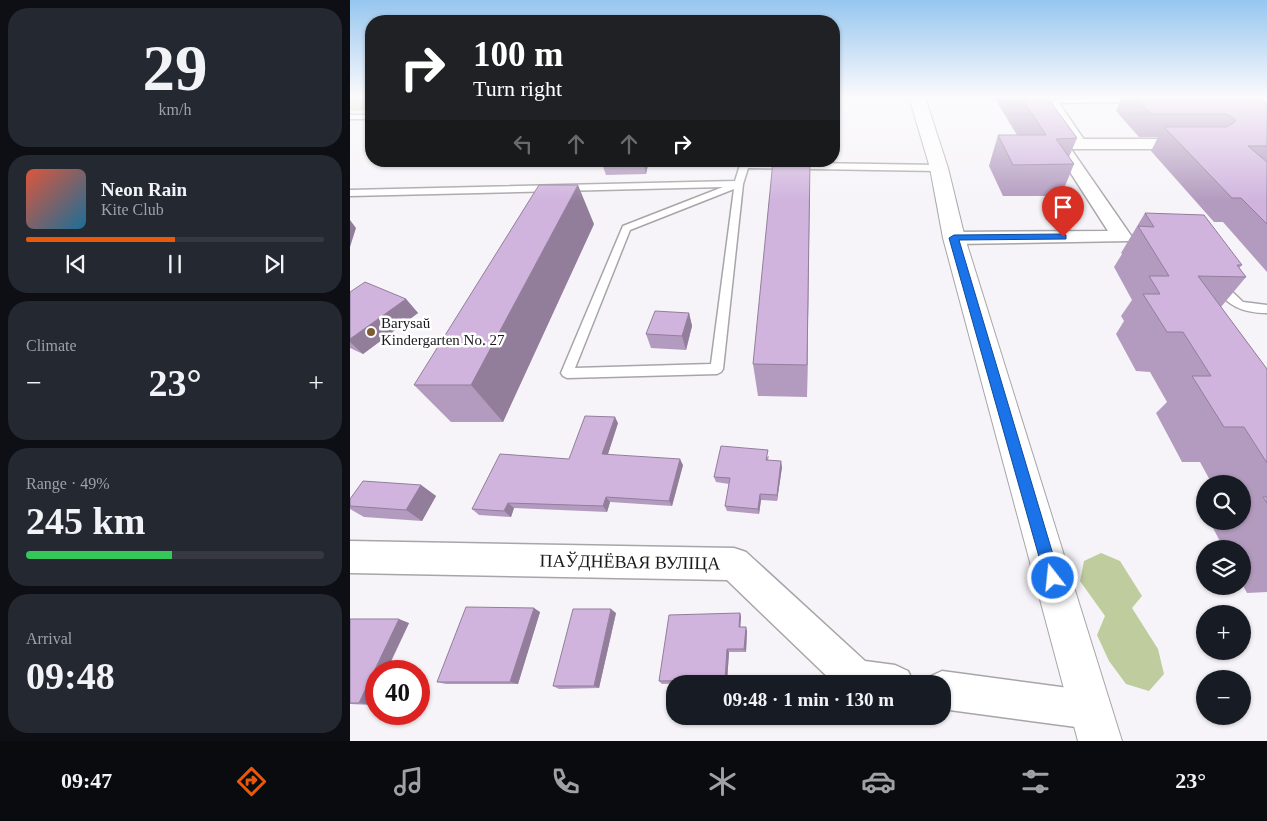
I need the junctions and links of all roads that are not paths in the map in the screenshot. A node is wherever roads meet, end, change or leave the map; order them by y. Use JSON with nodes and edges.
{"nodes":[{"id":1,"x":916,"y":132,"type":"edge"},
{"id":2,"x":923,"y":132,"type":"edge"},
{"id":3,"x":1068,"y":132,"type":"edge"},
{"id":4,"x":1074,"y":144,"type":"junction"},
{"id":5,"x":1201,"y":144,"type":"edge"},
{"id":6,"x":840,"y":166,"type":"edge"},
{"id":7,"x":743,"y":167,"type":"edge"},
{"id":8,"x":930,"y":168,"type":"junction"},
{"id":9,"x":739,"y":184,"type":"junction"},
{"id":10,"x":350,"y":193,"type":"edge"},
{"id":11,"x":954,"y":238,"type":"junction"},
{"id":12,"x":1214,"y":281,"type":"edge"},
{"id":13,"x":1267,"y":310,"type":"edge"},
{"id":14,"x":350,"y":557,"type":"edge"},
{"id":15,"x":853,"y":675,"type":"edge"},
{"id":16,"x":951,"y":692,"type":"edge"},
{"id":17,"x":1096,"y":725,"type":"edge"}],
"edges":[{"from":1,"to":8,"type":"street"},
{"from":2,"to":8,"type":"street"},
{"from":3,"to":4,"type":"lane"},
{"from":4,"to":5,"type":"street"},
{"from":4,"to":11,"type":"street"},
{"from":6,"to":8,"type":"lane"},
{"from":7,"to":9,"type":"lane"},
{"from":8,"to":11,"type":"street"},
{"from":9,"to":9,"type":"lane"},
{"from":9,"to":10,"type":"lane"},
{"from":11,"to":17,"type":"street"},
{"from":12,"to":13,"type":"lane"},
{"from":14,"to":15,"type":"street","name":"ПАЎДНЁВАЯ ВУЛІЦА"},
{"from":16,"to":17,"type":"street"}]}
